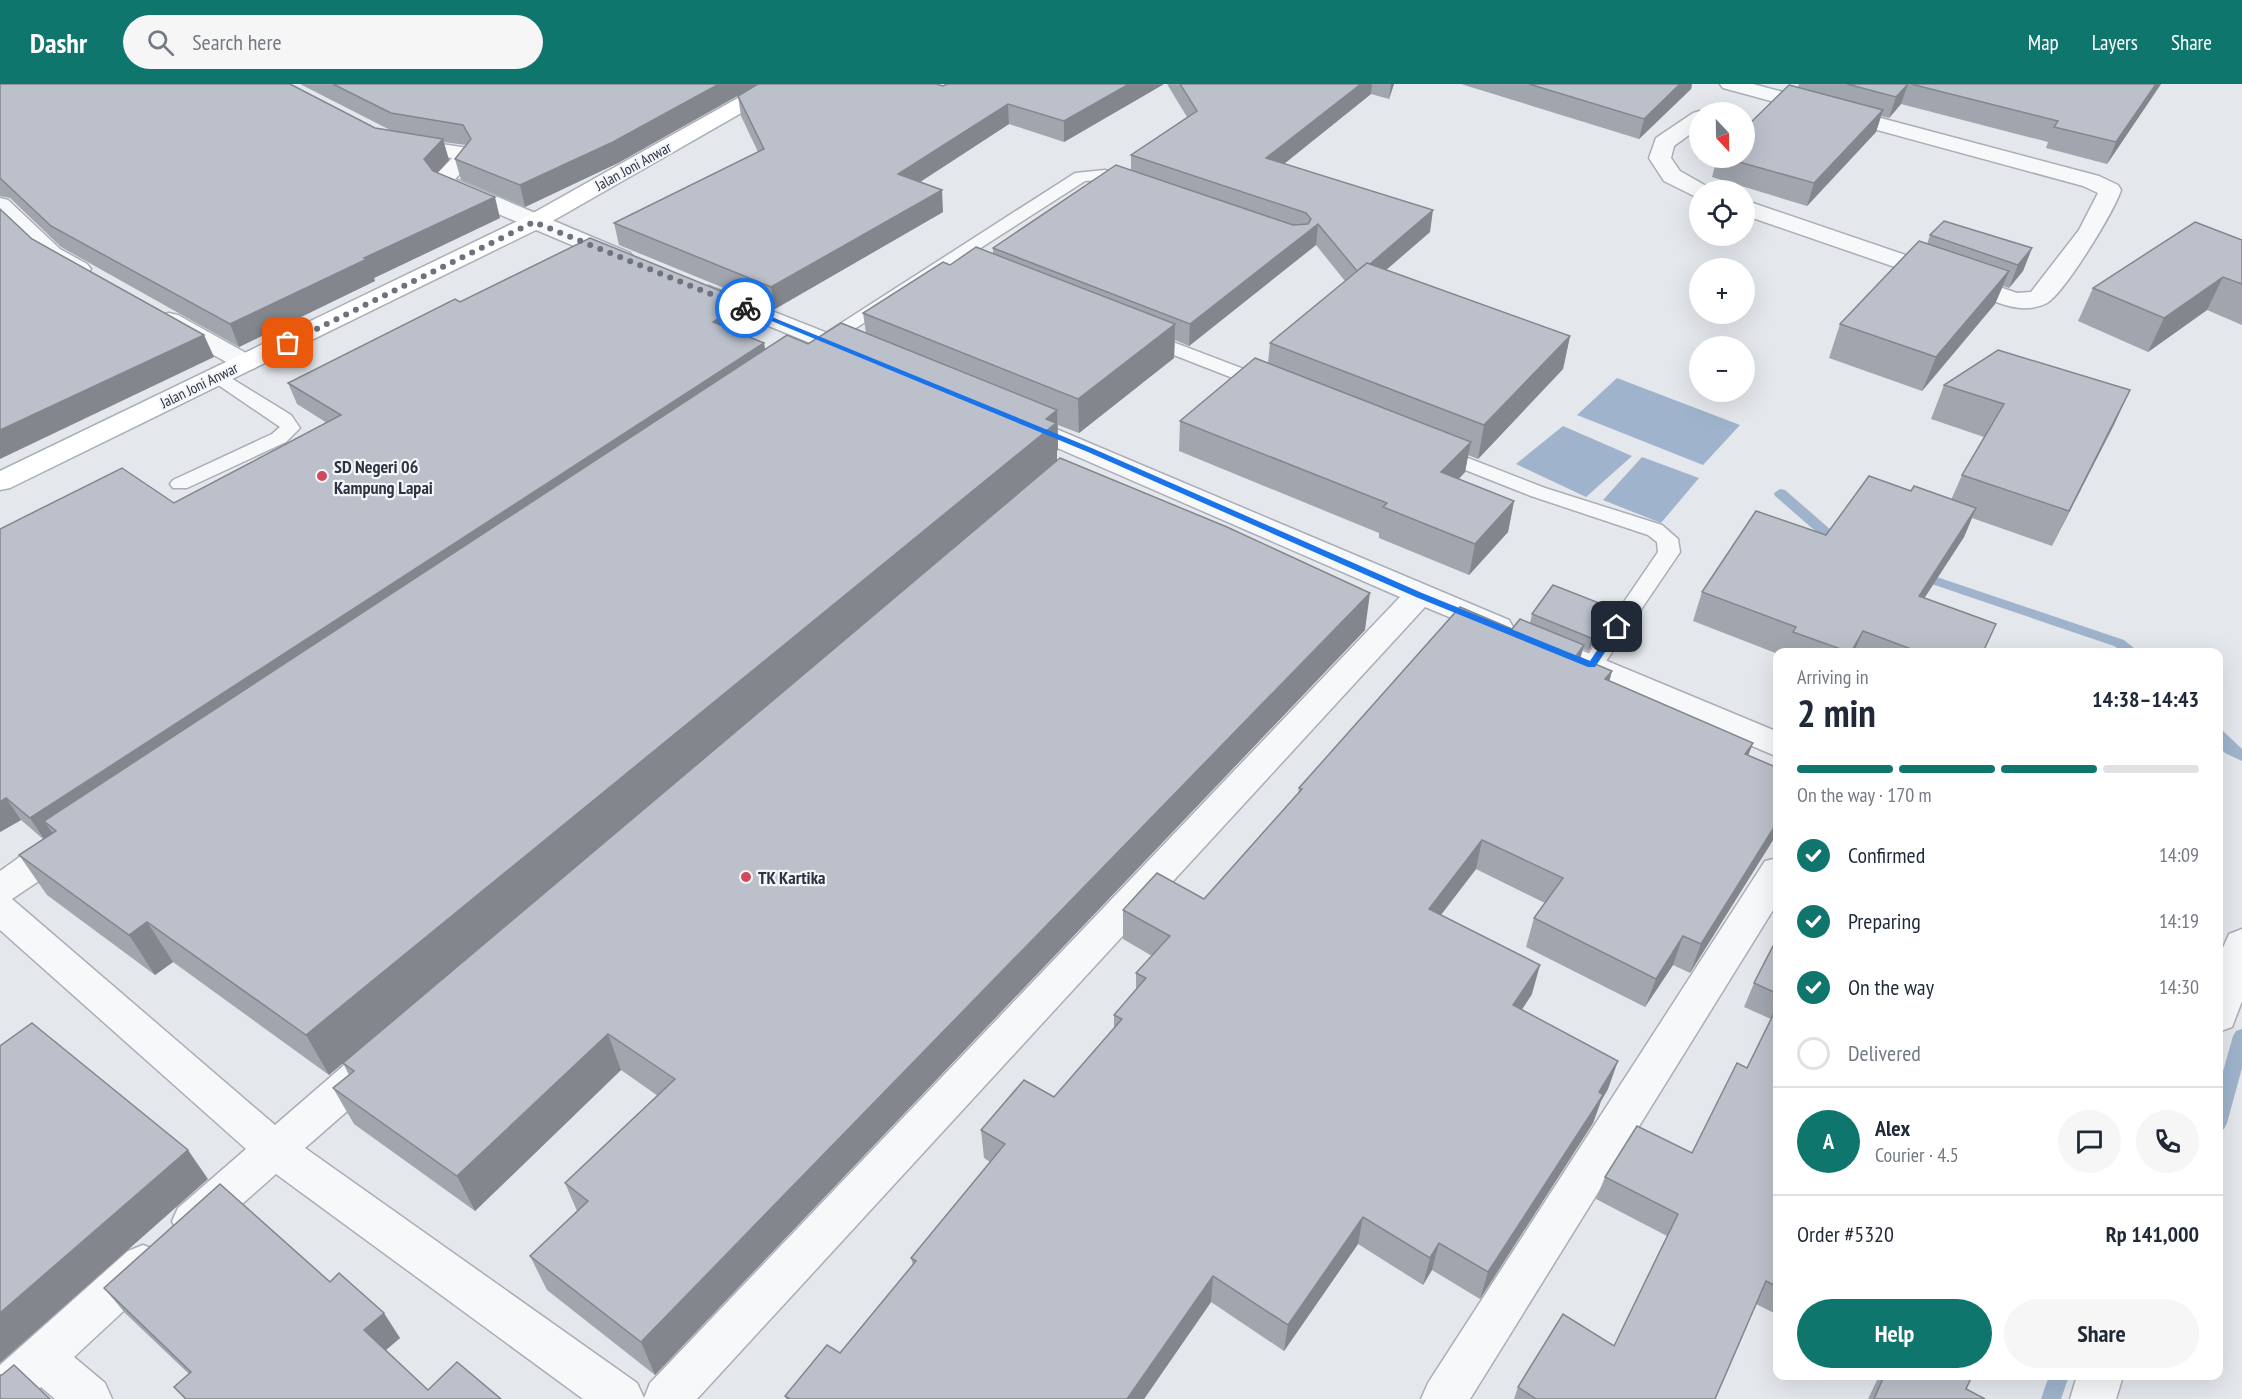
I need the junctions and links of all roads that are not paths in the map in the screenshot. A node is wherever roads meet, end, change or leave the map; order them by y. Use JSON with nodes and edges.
{"nodes":[{"id":1,"x":778,"y":84,"type":"edge"},
{"id":2,"x":1719,"y":101,"type":"edge"},
{"id":3,"x":382,"y":137,"type":"edge"},
{"id":4,"x":1689,"y":186,"type":"edge"},
{"id":5,"x":1148,"y":189,"type":"edge"},
{"id":6,"x":0,"y":205,"type":"edge"},
{"id":7,"x":1755,"y":211,"type":"edge"},
{"id":8,"x":534,"y":222,"type":"junction"},
{"id":9,"x":949,"y":260,"type":"junction"},
{"id":10,"x":641,"y":266,"type":"edge"},
{"id":11,"x":971,"y":269,"type":"edge"},
{"id":12,"x":103,"y":282,"type":"edge"},
{"id":13,"x":684,"y":283,"type":"edge"},
{"id":14,"x":154,"y":311,"type":"edge"},
{"id":15,"x":1126,"y":330,"type":"edge"},
{"id":16,"x":824,"y":340,"type":"junction"},
{"id":17,"x":795,"y":360,"type":"edge"},
{"id":18,"x":246,"y":363,"type":"junction"},
{"id":19,"x":888,"y":366,"type":"edge"},
{"id":20,"x":218,"y":376,"type":"junction"},
{"id":21,"x":1281,"y":391,"type":"edge"},
{"id":22,"x":995,"y":411,"type":"edge"},
{"id":23,"x":1414,"y":443,"type":"edge"},
{"id":24,"x":1091,"y":451,"type":"junction"},
{"id":25,"x":1064,"y":474,"type":"edge"},
{"id":26,"x":0,"y":482,"type":"edge"},
{"id":27,"x":180,"y":484,"type":"dead end"},
{"id":28,"x":1419,"y":595,"type":"junction"},
{"id":29,"x":1592,"y":665,"type":"junction"},
{"id":30,"x":1773,"y":743,"type":"edge"},
{"id":31,"x":89,"y":830,"type":"edge"},
{"id":32,"x":1773,"y":879,"type":"edge"},
{"id":33,"x":0,"y":889,"type":"edge"},
{"id":34,"x":0,"y":909,"type":"edge"},
{"id":35,"x":2223,"y":936,"type":"edge"},
{"id":36,"x":2242,"y":944,"type":"edge"},
{"id":37,"x":2223,"y":1001,"type":"edge"},
{"id":38,"x":392,"y":1048,"type":"edge"},
{"id":39,"x":274,"y":1149,"type":"junction"},
{"id":40,"x":40,"y":1357,"type":"junction"},
{"id":41,"x":2099,"y":1380,"type":"edge"},
{"id":42,"x":0,"y":1395,"type":"edge"},
{"id":43,"x":89,"y":1399,"type":"edge"},
{"id":44,"x":621,"y":1399,"type":"edge"},
{"id":45,"x":666,"y":1399,"type":"edge"},
{"id":46,"x":1444,"y":1399,"type":"edge"},
{"id":47,"x":2093,"y":1399,"type":"edge"}],
"edges":[{"from":1,"to":8,"type":"main road","name":"Jalan Joni Anwar"},
{"from":2,"to":4,"type":"street"},
{"from":2,"to":7,"type":"street"},
{"from":3,"to":8,"type":"street"},
{"from":5,"to":9,"type":"lane"},
{"from":6,"to":12,"type":"street"},
{"from":8,"to":10,"type":"street"},
{"from":8,"to":18,"type":"main road","name":"Jalan Joni Anwar"},
{"from":9,"to":11,"type":"lane"},
{"from":9,"to":16,"type":"lane"},
{"from":13,"to":16,"type":"street"},
{"from":14,"to":18,"type":"street"},
{"from":15,"to":21,"type":"lane"},
{"from":16,"to":17,"type":"street"},
{"from":16,"to":19,"type":"street"},
{"from":18,"to":20,"type":"main road","name":"Jalan Joni Anwar"},
{"from":20,"to":26,"type":"main road","name":"Jalan Joni Anwar"},
{"from":20,"to":27,"type":"lane"},
{"from":22,"to":24,"type":"street"},
{"from":23,"to":29,"type":"lane"},
{"from":24,"to":25,"type":"street"},
{"from":24,"to":28,"type":"street"},
{"from":28,"to":29,"type":"street"},
{"from":28,"to":45,"type":"street"},
{"from":29,"to":30,"type":"street"},
{"from":31,"to":33,"type":"street"},
{"from":32,"to":46,"type":"street"},
{"from":34,"to":39,"type":"street"},
{"from":35,"to":36,"type":"street"},
{"from":36,"to":37,"type":"street"},
{"from":38,"to":39,"type":"street"},
{"from":39,"to":40,"type":"street"},
{"from":39,"to":44,"type":"street"},
{"from":40,"to":42,"type":"street"},
{"from":40,"to":43,"type":"street"},
{"from":41,"to":47,"type":"street"}]}
